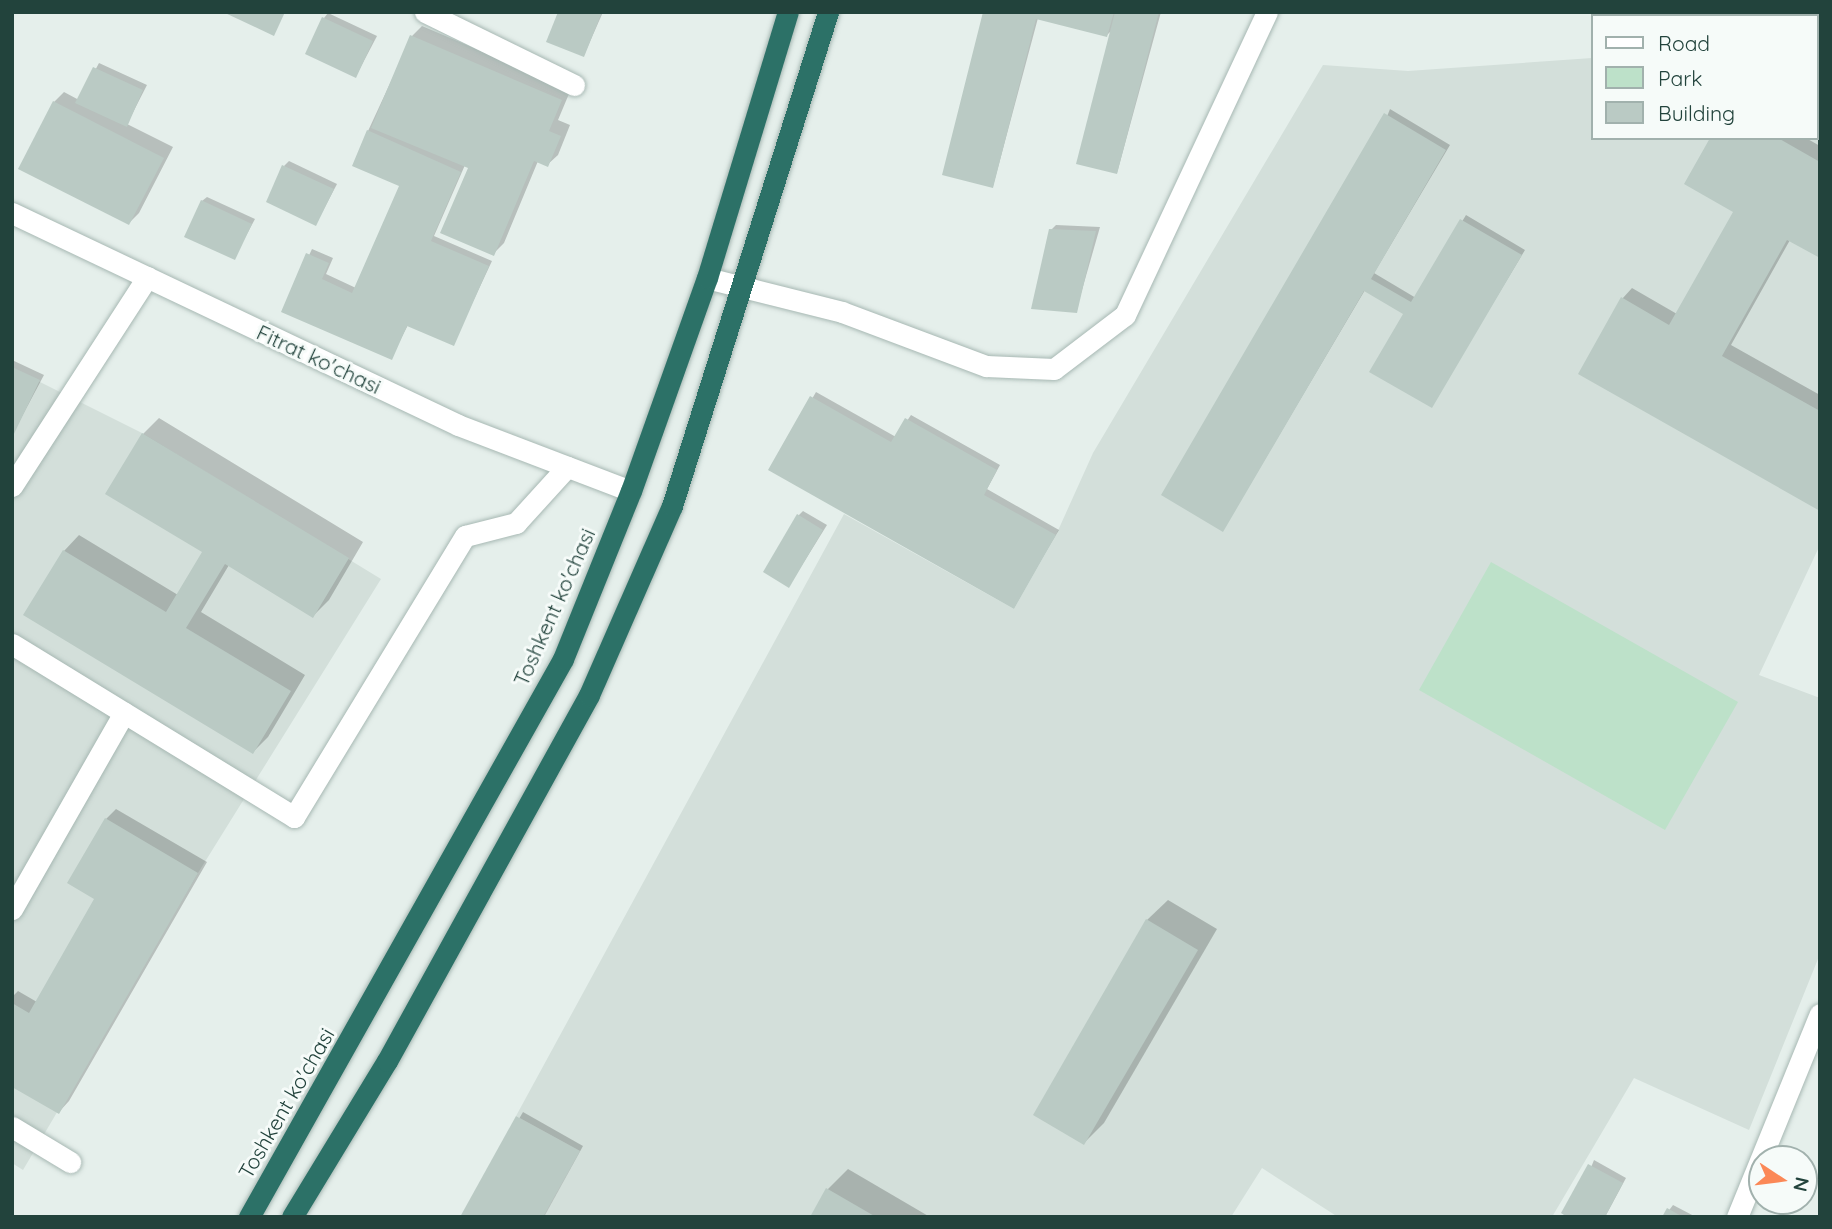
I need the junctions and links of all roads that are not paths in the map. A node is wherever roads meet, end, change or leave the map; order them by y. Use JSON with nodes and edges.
{"nodes":[{"id":1,"x":425,"y":12,"type":"edge"},
{"id":2,"x":788,"y":12,"type":"edge"},
{"id":3,"x":828,"y":12,"type":"edge"},
{"id":4,"x":1267,"y":12,"type":"edge"},
{"id":5,"x":575,"y":85,"type":"dead end"},
{"id":6,"x":12,"y":213,"type":"edge"},
{"id":7,"x":147,"y":277,"type":"junction"},
{"id":8,"x":707,"y":278,"type":"junction"},
{"id":9,"x":742,"y":288,"type":"junction"},
{"id":10,"x":567,"y":467,"type":"junction"},
{"id":11,"x":12,"y":486,"type":"edge"},
{"id":12,"x":631,"y":491,"type":"junction"},
{"id":13,"x":12,"y":644,"type":"edge"},
{"id":14,"x":124,"y":713,"type":"junction"},
{"id":15,"x":12,"y":909,"type":"edge"},
{"id":16,"x":1820,"y":1014,"type":"edge"},
{"id":17,"x":12,"y":1127,"type":"edge"},
{"id":18,"x":70,"y":1162,"type":"dead end"},
{"id":19,"x":249,"y":1217,"type":"edge"},
{"id":20,"x":292,"y":1217,"type":"edge"},
{"id":21,"x":1737,"y":1217,"type":"edge"}],
"edges":[{"from":1,"to":5,"type":"street"},
{"from":2,"to":8,"type":"highway","name":"Toshkent ko'chasi"},
{"from":3,"to":9,"type":"highway"},
{"from":4,"to":9,"type":"street"},
{"from":6,"to":7,"type":"street","name":"Fitrat ko'chasi"},
{"from":7,"to":10,"type":"street","name":"Fitrat ko'chasi"},
{"from":7,"to":11,"type":"street"},
{"from":8,"to":9,"type":"street"},
{"from":8,"to":12,"type":"highway","name":"Toshkent ko'chasi"},
{"from":9,"to":20,"type":"highway"},
{"from":10,"to":12,"type":"street","name":"Fitrat ko'chasi"},
{"from":10,"to":14,"type":"street"},
{"from":12,"to":19,"type":"highway","name":"Toshkent ko'chasi"},
{"from":13,"to":14,"type":"street"},
{"from":14,"to":15,"type":"street"},
{"from":16,"to":21,"type":"street"},
{"from":17,"to":18,"type":"street"}]}
